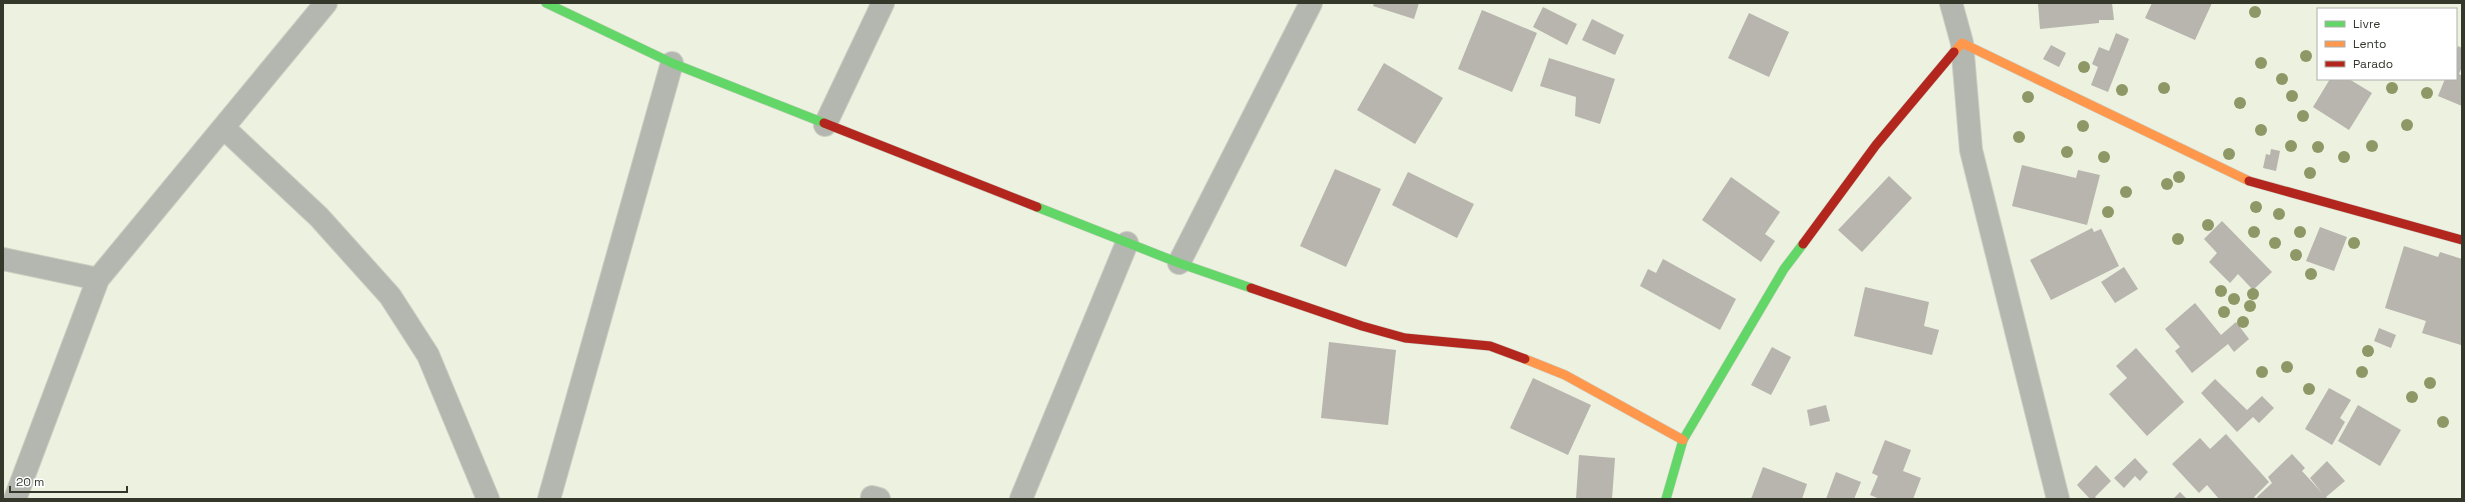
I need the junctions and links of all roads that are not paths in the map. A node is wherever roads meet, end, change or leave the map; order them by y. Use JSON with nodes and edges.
{"nodes":[{"id":1,"x":326,"y":3,"type":"edge"},
{"id":2,"x":546,"y":3,"type":"edge"},
{"id":3,"x":883,"y":3,"type":"edge"},
{"id":4,"x":1311,"y":3,"type":"edge"},
{"id":5,"x":1951,"y":3,"type":"edge"},
{"id":6,"x":1962,"y":42,"type":"junction"},
{"id":7,"x":672,"y":63,"type":"junction"},
{"id":8,"x":825,"y":125,"type":"junction"},
{"id":9,"x":224,"y":128,"type":"junction"},
{"id":10,"x":2462,"y":240,"type":"edge"},
{"id":11,"x":1127,"y":243,"type":"junction"},
{"id":12,"x":3,"y":259,"type":"edge"},
{"id":13,"x":1179,"y":264,"type":"junction"},
{"id":14,"x":98,"y":279,"type":"junction"},
{"id":15,"x":1683,"y":440,"type":"junction"},
{"id":16,"x":15,"y":499,"type":"edge"},
{"id":17,"x":488,"y":499,"type":"edge"},
{"id":18,"x":549,"y":499,"type":"edge"},
{"id":19,"x":1021,"y":499,"type":"edge"},
{"id":20,"x":1666,"y":499,"type":"edge"},
{"id":21,"x":2058,"y":499,"type":"edge"}],
"edges":[{"from":1,"to":9,"type":"street"},
{"from":2,"to":7,"type":"street"},
{"from":3,"to":8,"type":"street"},
{"from":4,"to":13,"type":"street"},
{"from":5,"to":6,"type":"street"},
{"from":6,"to":10,"type":"street"},
{"from":6,"to":15,"type":"street"},
{"from":6,"to":21,"type":"street"},
{"from":7,"to":8,"type":"street"},
{"from":7,"to":18,"type":"street"},
{"from":8,"to":11,"type":"street"},
{"from":9,"to":14,"type":"street"},
{"from":9,"to":17,"type":"street"},
{"from":11,"to":13,"type":"street"},
{"from":11,"to":19,"type":"street"},
{"from":12,"to":14,"type":"street"},
{"from":13,"to":15,"type":"street"},
{"from":14,"to":16,"type":"street"},
{"from":15,"to":20,"type":"street"}]}
